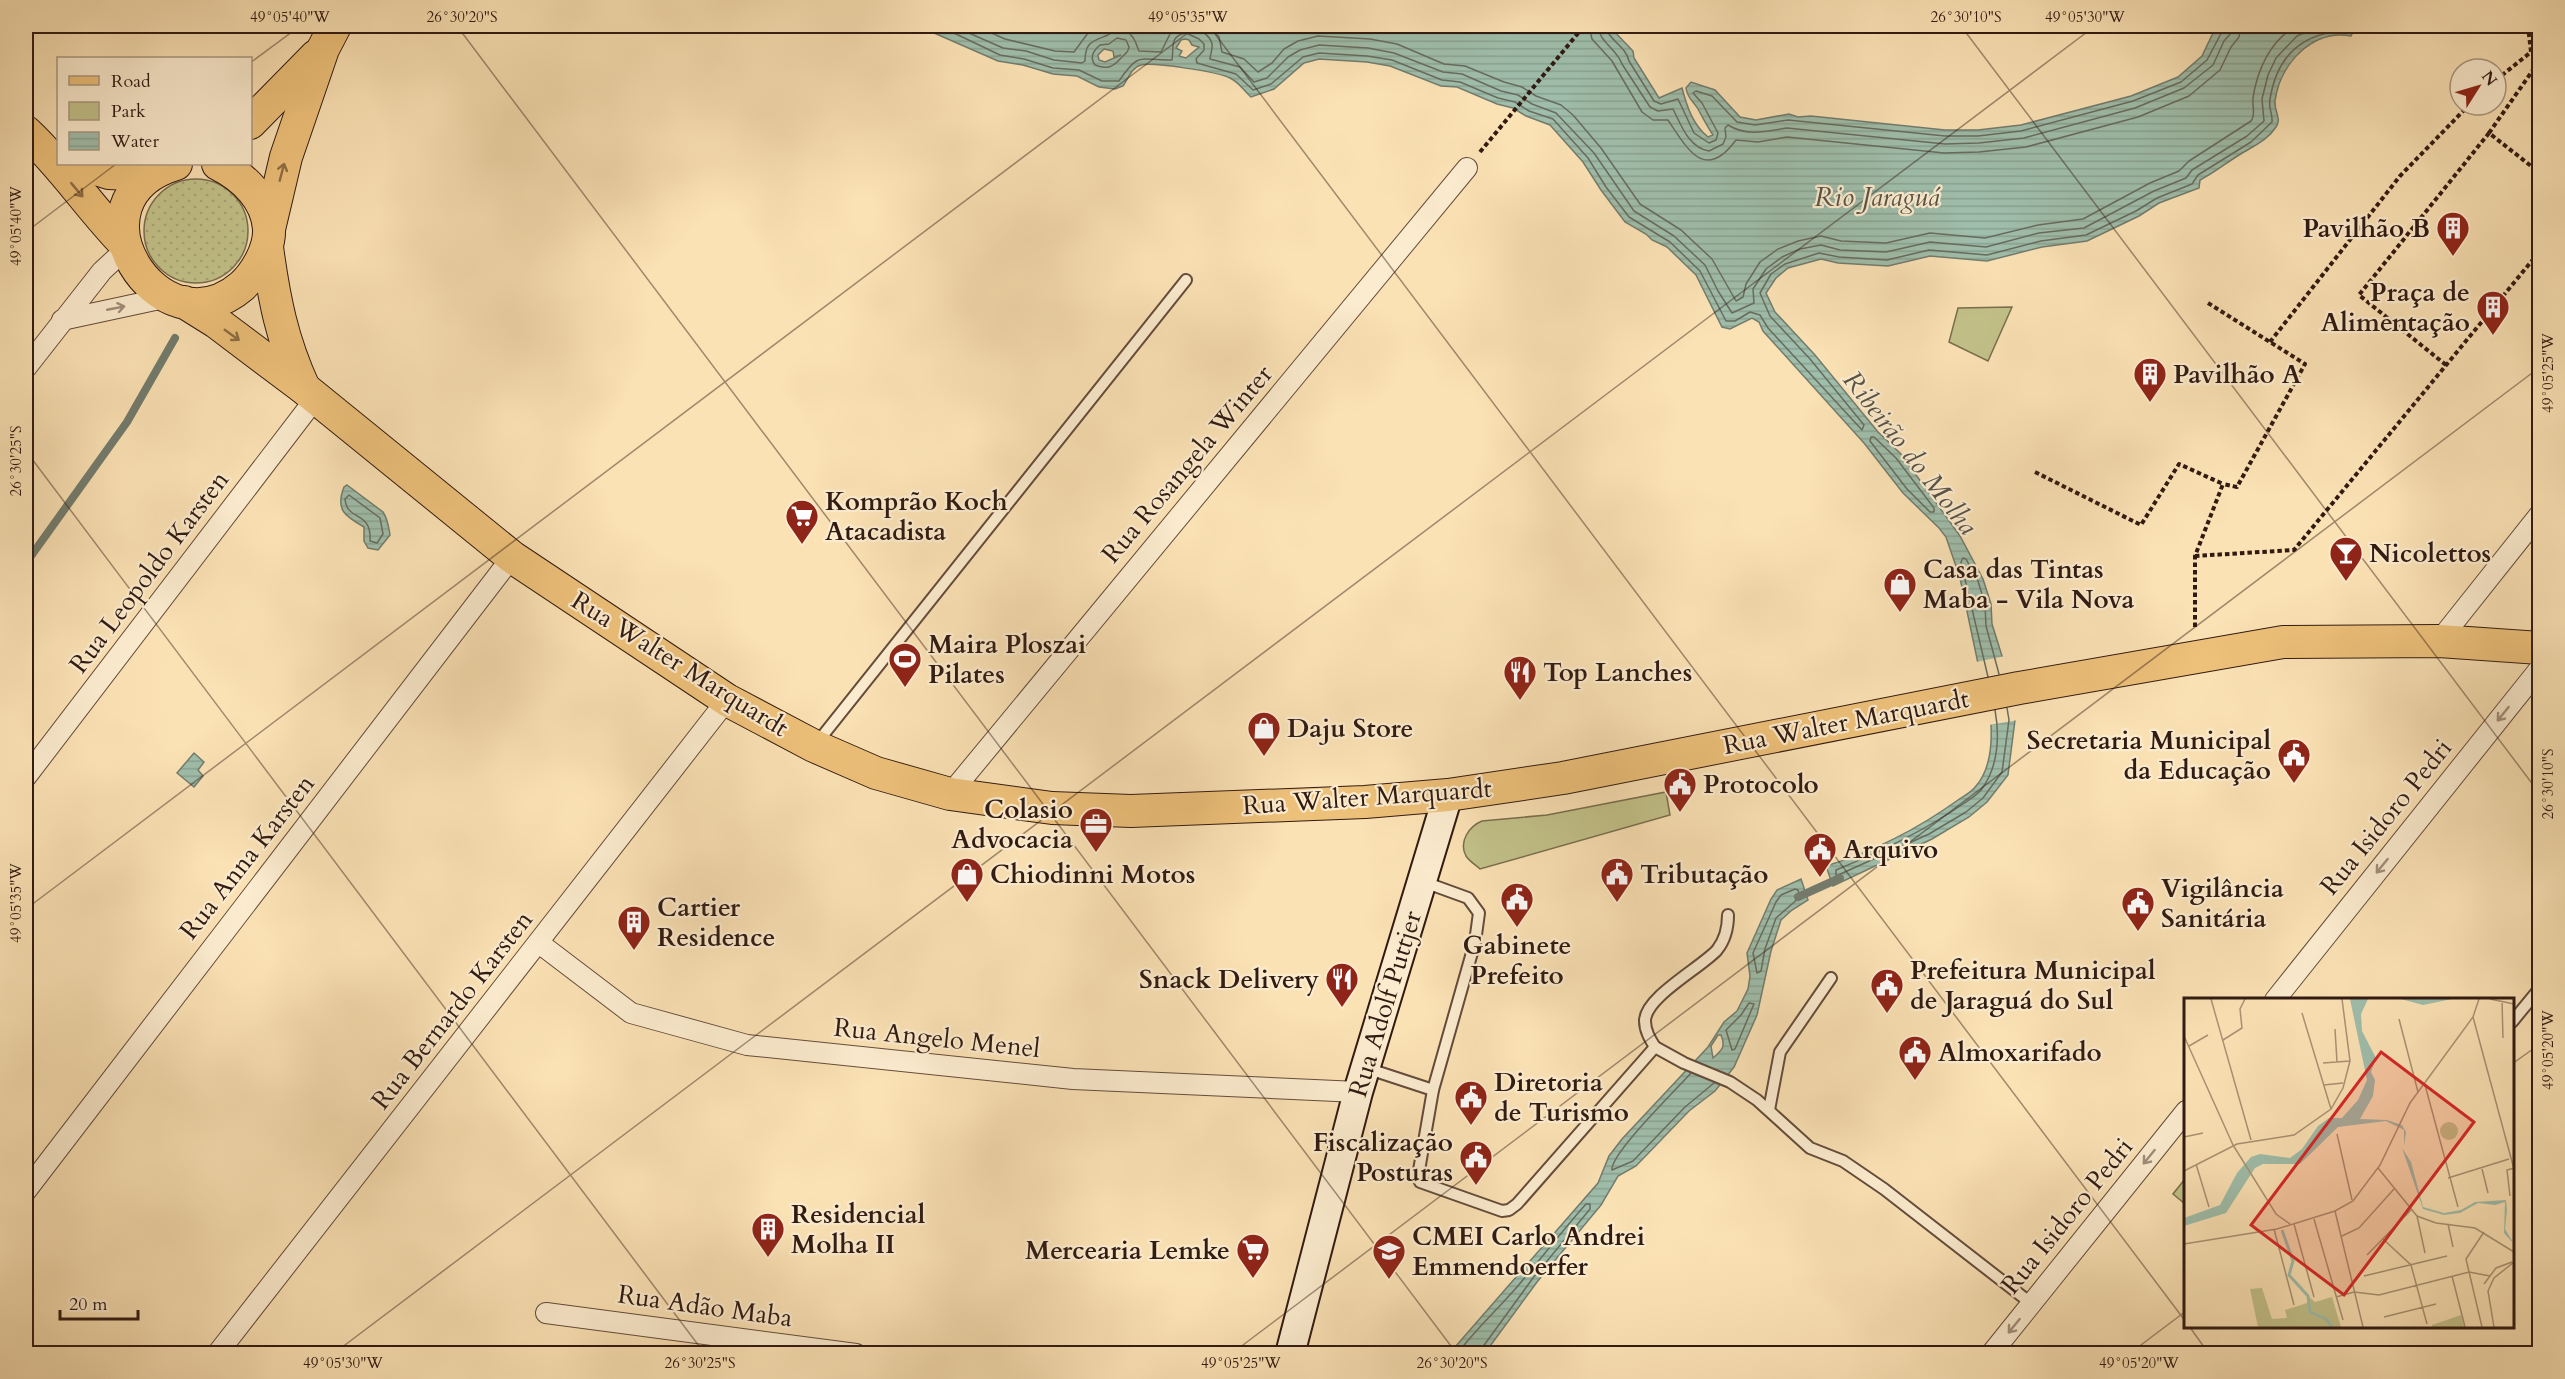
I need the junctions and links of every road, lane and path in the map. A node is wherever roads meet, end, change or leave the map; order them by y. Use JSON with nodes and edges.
{"nodes":[{"id":1,"x":1584,"y":26,"type":"edge"},
{"id":2,"x":2528,"y":26,"type":"edge"},
{"id":3,"x":329,"y":37,"type":"edge"},
{"id":4,"x":2540,"y":60,"type":"edge"},
{"id":5,"x":2508,"y":70,"type":"edge"},
{"id":6,"x":2457,"y":117,"type":"edge"},
{"id":7,"x":252,"y":121,"type":"edge"},
{"id":8,"x":2489,"y":133,"type":"junction"},
{"id":9,"x":41,"y":143,"type":"edge"},
{"id":10,"x":57,"y":164,"type":"edge"},
{"id":11,"x":58,"y":165,"type":"edge"},
{"id":12,"x":84,"y":165,"type":"edge"},
{"id":13,"x":173,"y":165,"type":"edge"},
{"id":14,"x":220,"y":165,"type":"edge"},
{"id":15,"x":1467,"y":168,"type":"joint"},
{"id":16,"x":2540,"y":173,"type":"edge"},
{"id":17,"x":148,"y":175,"type":"junction"},
{"id":18,"x":268,"y":238,"type":"junction"},
{"id":19,"x":125,"y":246,"type":"junction"},
{"id":20,"x":2540,"y":251,"type":"edge"},
{"id":21,"x":1186,"y":280,"type":"dead end"},
{"id":22,"x":176,"y":300,"type":"junction"},
{"id":23,"x":2208,"y":303,"type":"dead end"},
{"id":24,"x":62,"y":320,"type":"junction"},
{"id":25,"x":2270,"y":342,"type":"junction"},
{"id":26,"x":2446,"y":365,"type":"junction"},
{"id":27,"x":26,"y":368,"type":"edge"},
{"id":28,"x":310,"y":394,"type":"junction"},
{"id":29,"x":2035,"y":472,"type":"dead end"},
{"id":30,"x":2223,"y":484,"type":"junction"},
{"id":31,"x":2540,"y":514,"type":"edge"},
{"id":32,"x":2195,"y":555,"type":"junction"},
{"id":33,"x":512,"y":557,"type":"junction"},
{"id":34,"x":2439,"y":641,"type":"junction"},
{"id":35,"x":2540,"y":648,"type":"edge"},
{"id":36,"x":2194,"y":657,"type":"junction"},
{"id":37,"x":2540,"y":668,"type":"edge"},
{"id":38,"x":727,"y":700,"type":"junction"},
{"id":39,"x":814,"y":746,"type":"junction"},
{"id":40,"x":26,"y":777,"type":"edge"},
{"id":41,"x":950,"y":794,"type":"junction"},
{"id":42,"x":1448,"y":795,"type":"junction"},
{"id":43,"x":1422,"y":882,"type":"junction"},
{"id":44,"x":1728,"y":915,"type":"dead end"},
{"id":45,"x":539,"y":943,"type":"junction"},
{"id":46,"x":1831,"y":978,"type":"dead end"},
{"id":47,"x":2540,"y":988,"type":"edge"},
{"id":48,"x":2276,"y":998,"type":"edge"},
{"id":49,"x":2514,"y":1020,"type":"edge"},
{"id":50,"x":1655,"y":1047,"type":"junction"},
{"id":51,"x":1362,"y":1080,"type":"junction"},
{"id":52,"x":1433,"y":1090,"type":"junction"},
{"id":53,"x":1769,"y":1110,"type":"junction"},
{"id":54,"x":2184,"y":1114,"type":"edge"},
{"id":55,"x":26,"y":1191,"type":"edge"},
{"id":56,"x":2032,"y":1304,"type":"junction"},
{"id":57,"x":546,"y":1313,"type":"dead end"},
{"id":58,"x":804,"y":1350,"type":"edge"},
{"id":59,"x":218,"y":1353,"type":"edge"},
{"id":60,"x":856,"y":1353,"type":"edge"},
{"id":61,"x":1290,"y":1353,"type":"edge"},
{"id":62,"x":1991,"y":1353,"type":"edge"}],
"edges":[{"from":1,"to":15,"type":"path"},
{"from":2,"to":5,"type":"path"},
{"from":3,"to":7,"type":"main road"},
{"from":18,"to":3,"type":"main road","one_way":true},
{"from":4,"to":8,"type":"path"},
{"from":6,"to":25,"type":"path"},
{"from":8,"to":16,"type":"path"},
{"from":8,"to":26,"type":"path"},
{"from":9,"to":10,"type":"main road","one_way":true},
{"from":11,"to":19,"type":"main road","one_way":true},
{"from":12,"to":17,"type":"main road"},
{"from":13,"to":17,"type":"main road"},
{"from":14,"to":18,"type":"main road"},
{"from":15,"to":41,"type":"street","name":"Rua Rosangela Winter"},
{"from":17,"to":19,"type":"main road"},
{"from":18,"to":22,"type":"main road"},
{"from":18,"to":28,"type":"main road","name":"Rua Walter Marquardt"},
{"from":19,"to":22,"type":"main road","name":"Rua Walter Marquardt"},
{"from":19,"to":24,"type":"street"},
{"from":20,"to":26,"type":"path"},
{"from":21,"to":39,"type":"lane"},
{"from":24,"to":22,"type":"street","one_way":true},
{"from":22,"to":28,"type":"main road","name":"Rua Walter Marquardt","one_way":true},
{"from":23,"to":25,"type":"path"},
{"from":24,"to":27,"type":"street"},
{"from":25,"to":30,"type":"path"},
{"from":26,"to":32,"type":"path"},
{"from":28,"to":33,"type":"main road","name":"Rua Walter Marquardt"},
{"from":28,"to":40,"type":"street","name":"Rua Leopoldo Karsten"},
{"from":29,"to":30,"type":"path"},
{"from":30,"to":32,"type":"path"},
{"from":31,"to":34,"type":"street"},
{"from":32,"to":36,"type":"path"},
{"from":33,"to":38,"type":"main road","name":"Rua Walter Marquardt"},
{"from":33,"to":55,"type":"street","name":"Rua Anna Karsten"},
{"from":34,"to":35,"type":"main road","name":"Rua Walter Marquardt"},
{"from":34,"to":36,"type":"main road","name":"Rua Walter Marquardt"},
{"from":36,"to":42,"type":"main road","name":"Rua Walter Marquardt"},
{"from":37,"to":48,"type":"street","name":"Rua Isidoro Pedri","one_way":true},
{"from":38,"to":39,"type":"main road","name":"Rua Walter Marquardt"},
{"from":38,"to":45,"type":"street","name":"Rua Bernardo Karsten"},
{"from":39,"to":41,"type":"main road","name":"Rua Walter Marquardt"},
{"from":41,"to":42,"type":"main road","name":"Rua Walter Marquardt"},
{"from":42,"to":43,"type":"street","name":"Rua Adolf Puttjer"},
{"from":43,"to":51,"type":"street","name":"Rua Adolf Puttjer"},
{"from":43,"to":52,"type":"lane"},
{"from":44,"to":50,"type":"lane"},
{"from":45,"to":51,"type":"street","name":"Rua Angelo Menel"},
{"from":45,"to":59,"type":"street","name":"Rua Bernardo Karsten"},
{"from":46,"to":53,"type":"lane"},
{"from":47,"to":49,"type":"lane"},
{"from":50,"to":52,"type":"lane"},
{"from":50,"to":53,"type":"lane"},
{"from":51,"to":52,"type":"lane"},
{"from":51,"to":61,"type":"street","name":"Rua Adolf Puttjer"},
{"from":53,"to":56,"type":"lane"},
{"from":54,"to":56,"type":"street","name":"Rua Isidoro Pedri","one_way":true},
{"from":56,"to":62,"type":"street","name":"Rua Isidoro Pedri","one_way":true},
{"from":57,"to":58,"type":"street","name":"Rua Adão Maba"},
{"from":58,"to":60,"type":"street","name":"Rua Adão Maba"}]}
